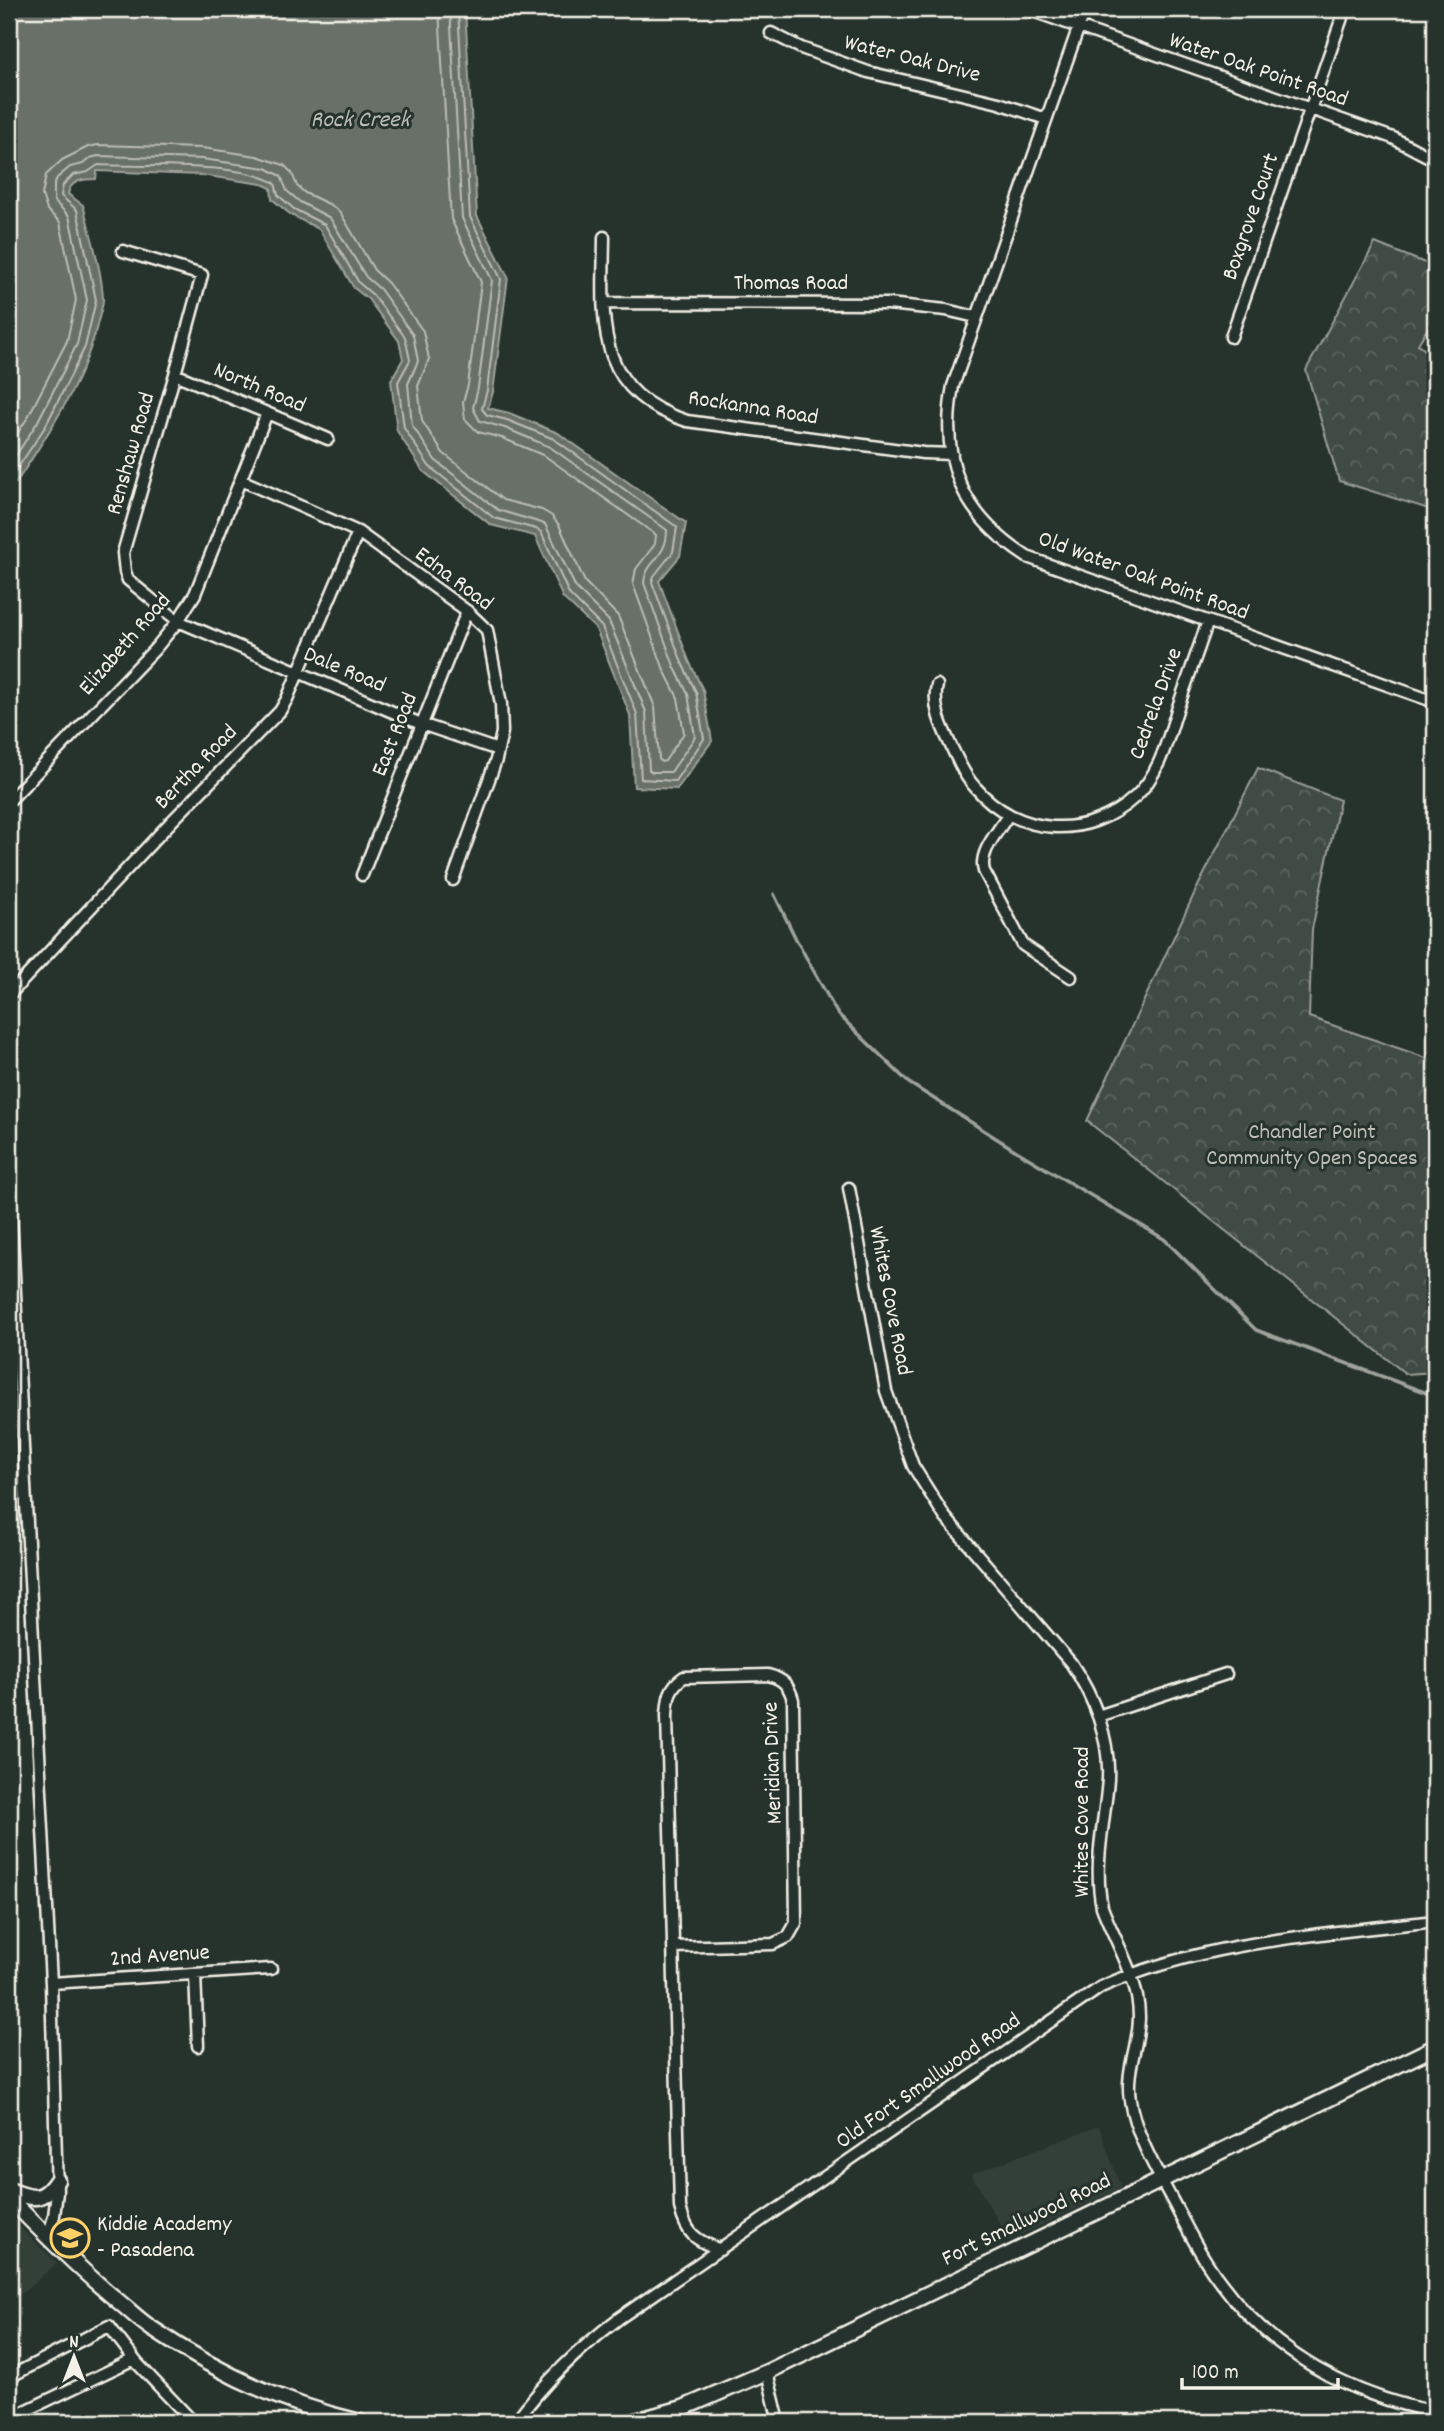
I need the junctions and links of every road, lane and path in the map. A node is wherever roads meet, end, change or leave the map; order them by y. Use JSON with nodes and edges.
{"nodes":[{"id":1,"x":1027,"y":9,"type":"edge"},
{"id":2,"x":1086,"y":9,"type":"edge"},
{"id":3,"x":1345,"y":9,"type":"edge"},
{"id":4,"x":1079,"y":29,"type":"junction"},
{"id":5,"x":771,"y":33,"type":"dead end"},
{"id":6,"x":1310,"y":109,"type":"junction"},
{"id":7,"x":1046,"y":119,"type":"junction"},
{"id":8,"x":1435,"y":160,"type":"edge"},
{"id":9,"x":604,"y":237,"type":"dead end"},
{"id":10,"x":123,"y":251,"type":"dead end"},
{"id":11,"x":604,"y":303,"type":"junction"},
{"id":12,"x":976,"y":317,"type":"junction"},
{"id":13,"x":1231,"y":337,"type":"dead end"},
{"id":14,"x":176,"y":374,"type":"junction"},
{"id":15,"x":267,"y":413,"type":"junction"},
{"id":16,"x":328,"y":439,"type":"dead end"},
{"id":17,"x":952,"y":454,"type":"junction"},
{"id":18,"x":240,"y":480,"type":"junction"},
{"id":19,"x":358,"y":532,"type":"junction"},
{"id":20,"x":467,"y":611,"type":"junction"},
{"id":21,"x":178,"y":621,"type":"junction"},
{"id":22,"x":1208,"y":621,"type":"junction"},
{"id":23,"x":298,"y":673,"type":"junction"},
{"id":24,"x":937,"y":685,"type":"dead end"},
{"id":25,"x":1435,"y":702,"type":"edge"},
{"id":26,"x":421,"y":724,"type":"junction"},
{"id":27,"x":498,"y":750,"type":"junction"},
{"id":28,"x":9,"y":801,"type":"edge"},
{"id":29,"x":1008,"y":815,"type":"junction"},
{"id":30,"x":362,"y":875,"type":"dead end"},
{"id":31,"x":453,"y":880,"type":"dead end"},
{"id":32,"x":1071,"y":977,"type":"dead end"},
{"id":33,"x":9,"y":995,"type":"edge"},
{"id":34,"x":9,"y":1178,"type":"edge"},
{"id":35,"x":849,"y":1188,"type":"dead end"},
{"id":36,"x":11,"y":1276,"type":"edge"},
{"id":37,"x":1226,"y":1674,"type":"dead end"},
{"id":38,"x":1098,"y":1716,"type":"junction"},
{"id":39,"x":1435,"y":1921,"type":"edge"},
{"id":40,"x":674,"y":1947,"type":"junction"},
{"id":41,"x":271,"y":1969,"type":"dead end"},
{"id":42,"x":195,"y":1974,"type":"junction"},
{"id":43,"x":1131,"y":1974,"type":"junction"},
{"id":44,"x":51,"y":1983,"type":"junction"},
{"id":45,"x":198,"y":2046,"type":"dead end"},
{"id":46,"x":1435,"y":2048,"type":"edge"},
{"id":47,"x":57,"y":2180,"type":"junction"},
{"id":48,"x":1162,"y":2181,"type":"junction"},
{"id":49,"x":9,"y":2190,"type":"edge"},
{"id":50,"x":9,"y":2198,"type":"edge"},
{"id":51,"x":48,"y":2238,"type":"junction"},
{"id":52,"x":720,"y":2250,"type":"junction"},
{"id":53,"x":134,"y":2359,"type":"junction"},
{"id":54,"x":767,"y":2372,"type":"junction"},
{"id":55,"x":9,"y":2377,"type":"edge"},
{"id":56,"x":1435,"y":2412,"type":"edge"},
{"id":57,"x":17,"y":2415,"type":"dead end"},
{"id":58,"x":193,"y":2422,"type":"edge"},
{"id":59,"x":360,"y":2422,"type":"edge"},
{"id":60,"x":515,"y":2422,"type":"edge"},
{"id":61,"x":632,"y":2422,"type":"edge"},
{"id":62,"x":779,"y":2422,"type":"edge"}],
"edges":[{"from":1,"to":4,"type":"street","name":"Water Oak Point Road"},
{"from":2,"to":4,"type":"street","name":"Old Water Oak Point Road"},
{"from":3,"to":6,"type":"street","name":"Boxgrove Court"},
{"from":4,"to":6,"type":"street","name":"Water Oak Point Road"},
{"from":4,"to":7,"type":"street","name":"Old Water Oak Point Road"},
{"from":5,"to":7,"type":"street","name":"Water Oak Drive"},
{"from":6,"to":8,"type":"street","name":"Water Oak Point Road"},
{"from":6,"to":13,"type":"street","name":"Boxgrove Court"},
{"from":7,"to":12,"type":"street","name":"Old Water Oak Point Road"},
{"from":9,"to":11,"type":"street","name":"Rockanna Road"},
{"from":10,"to":14,"type":"street","name":"Renshaw Road"},
{"from":11,"to":12,"type":"street","name":"Thomas Road"},
{"from":11,"to":17,"type":"street","name":"Rockanna Road"},
{"from":12,"to":17,"type":"street","name":"Old Water Oak Point Road"},
{"from":14,"to":15,"type":"street","name":"North Road"},
{"from":14,"to":21,"type":"street","name":"Renshaw Road"},
{"from":15,"to":16,"type":"street","name":"North Road"},
{"from":15,"to":18,"type":"street","name":"Elizabeth Road"},
{"from":17,"to":22,"type":"street","name":"Old Water Oak Point Road"},
{"from":18,"to":19,"type":"street","name":"Edna Road"},
{"from":18,"to":21,"type":"street","name":"Elizabeth Road"},
{"from":19,"to":20,"type":"street","name":"Edna Road"},
{"from":19,"to":23,"type":"street","name":"Bertha Road"},
{"from":20,"to":26,"type":"street","name":"East Road"},
{"from":20,"to":27,"type":"street","name":"Edna Road"},
{"from":21,"to":23,"type":"street","name":"Dale Road"},
{"from":21,"to":28,"type":"street","name":"Elizabeth Road"},
{"from":22,"to":25,"type":"street","name":"Old Water Oak Point Road"},
{"from":22,"to":29,"type":"street","name":"Cedrela Drive"},
{"from":23,"to":26,"type":"street","name":"Dale Road"},
{"from":23,"to":33,"type":"street","name":"Bertha Road"},
{"from":24,"to":29,"type":"street","name":"Cedrela Drive"},
{"from":26,"to":27,"type":"street","name":"Dale Road"},
{"from":26,"to":30,"type":"street","name":"East Road"},
{"from":27,"to":31,"type":"street","name":"Edna Road"},
{"from":29,"to":32,"type":"street"},
{"from":34,"to":36,"type":"street"},
{"from":35,"to":38,"type":"street","name":"Whites Cove Road"},
{"from":36,"to":44,"type":"street"},
{"from":37,"to":38,"type":"street"},
{"from":38,"to":43,"type":"street","name":"Whites Cove Road"},
{"from":39,"to":43,"type":"street","name":"Old Fort Smallwood Road"},
{"from":40,"to":40,"type":"street","name":"Meridian Drive"},
{"from":40,"to":52,"type":"street","name":"Meridian Drive"},
{"from":41,"to":42,"type":"street","name":"2nd Avenue"},
{"from":42,"to":44,"type":"street","name":"2nd Avenue"},
{"from":42,"to":45,"type":"street"},
{"from":43,"to":48,"type":"street","name":"Whites Cove Road"},
{"from":43,"to":52,"type":"street","name":"Old Fort Smallwood Road"},
{"from":44,"to":47,"type":"street"},
{"from":46,"to":48,"type":"main road","name":"Fort Smallwood Road"},
{"from":47,"to":49,"type":"main road"},
{"from":47,"to":51,"type":"street"},
{"from":48,"to":54,"type":"main road","name":"Fort Smallwood Road"},
{"from":48,"to":56,"type":"street","name":"Whites Cove Road"},
{"from":50,"to":51,"type":"main road"},
{"from":51,"to":59,"type":"main road"},
{"from":52,"to":60,"type":"street","name":"Old Fort Smallwood Road"},
{"from":53,"to":55,"type":"street"},
{"from":53,"to":57,"type":"street"},
{"from":53,"to":58,"type":"street"},
{"from":54,"to":61,"type":"main road","name":"Fort Smallwood Road"},
{"from":54,"to":62,"type":"street"}]}
